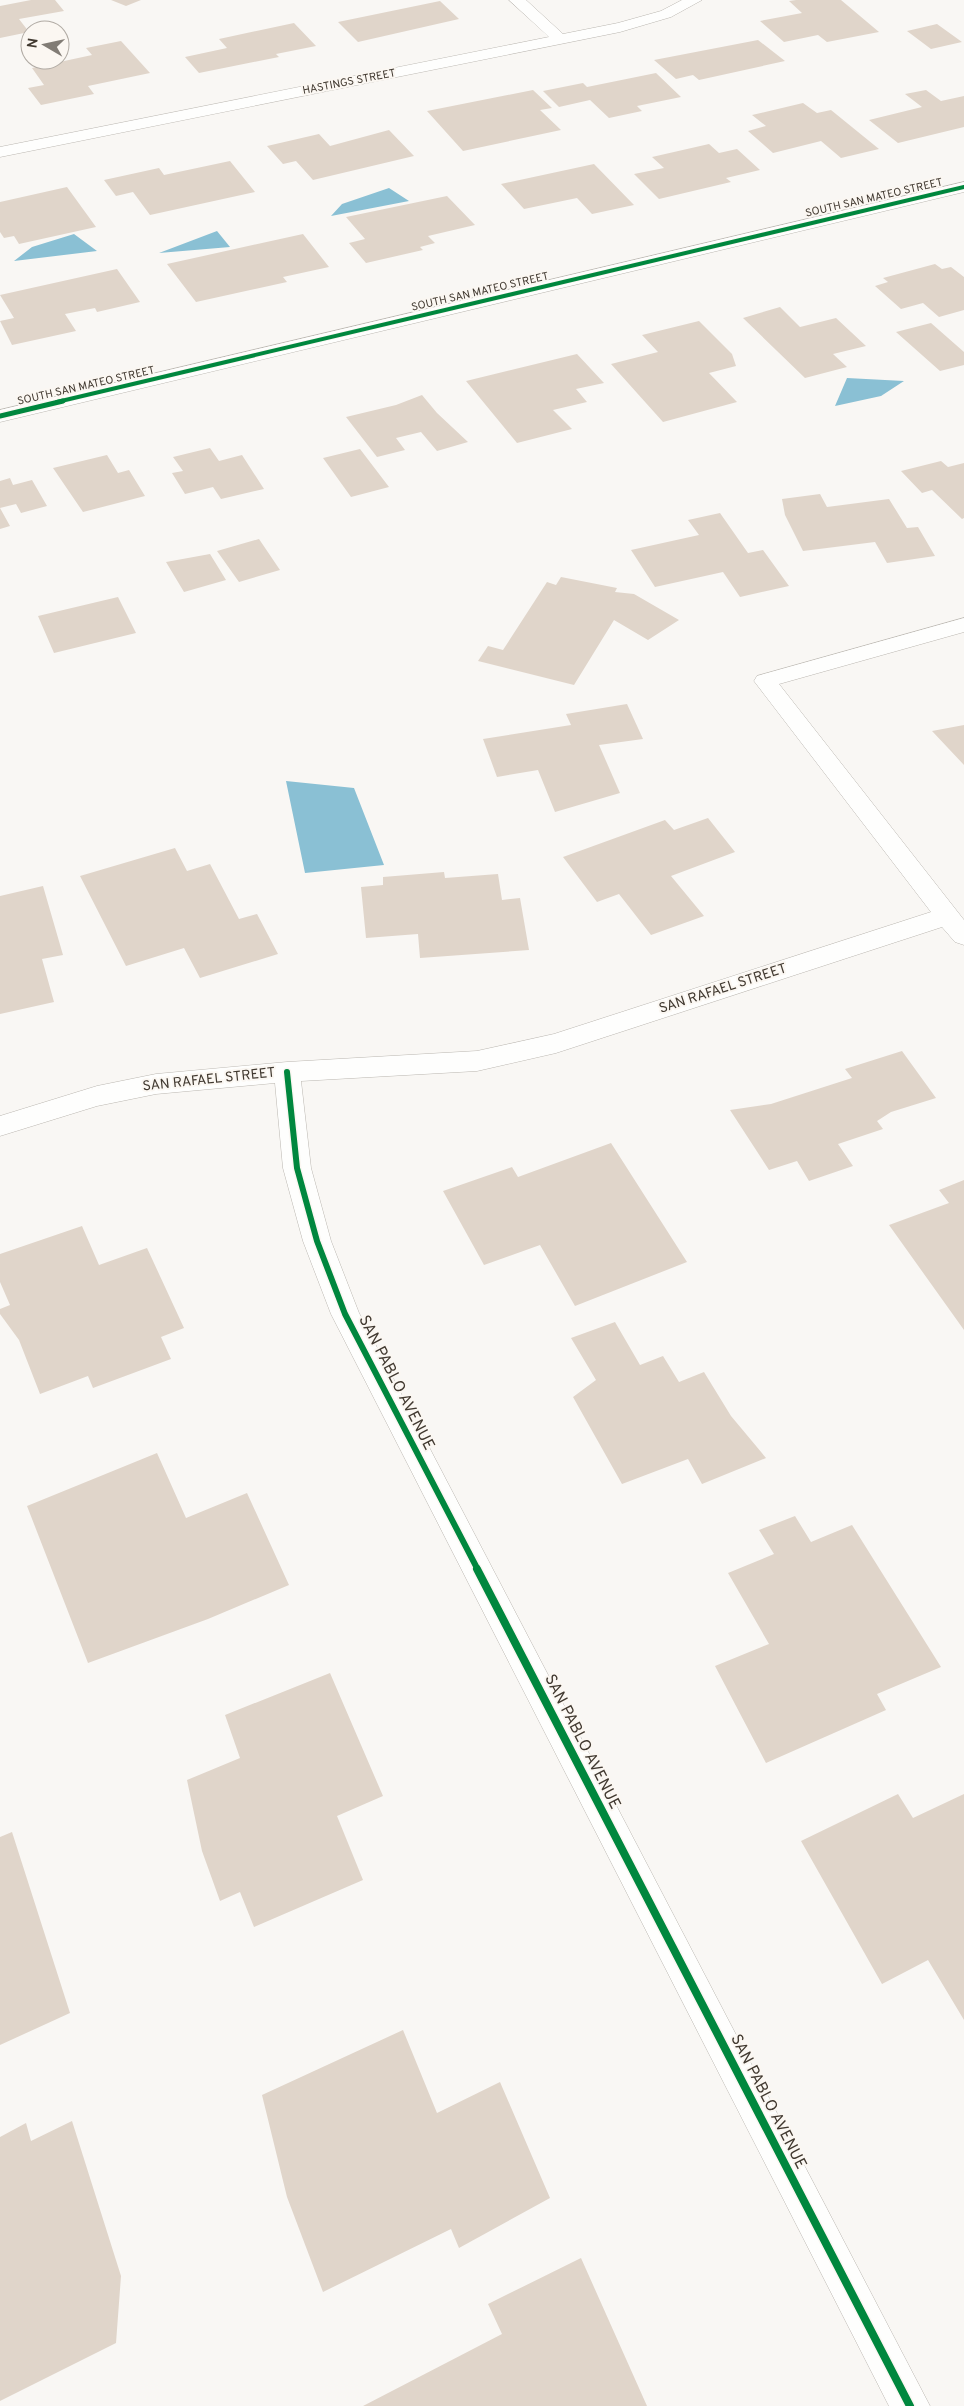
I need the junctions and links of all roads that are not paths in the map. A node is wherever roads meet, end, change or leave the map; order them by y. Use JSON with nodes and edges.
{"nodes":[{"id":1,"x":517,"y":0,"type":"edge"},
{"id":2,"x":694,"y":0,"type":"edge"},
{"id":3,"x":560,"y":39,"type":"junction"},
{"id":4,"x":0,"y":152,"type":"edge"},
{"id":5,"x":964,"y":187,"type":"edge"},
{"id":6,"x":0,"y":416,"type":"edge"},
{"id":7,"x":964,"y":625,"type":"edge"},
{"id":8,"x":947,"y":916,"type":"junction"},
{"id":9,"x":964,"y":936,"type":"edge"},
{"id":10,"x":286,"y":1072,"type":"junction"},
{"id":11,"x":0,"y":1126,"type":"edge"},
{"id":12,"x":910,"y":2406,"type":"edge"}],
"edges":[{"from":1,"to":3,"type":"street"},
{"from":2,"to":3,"type":"street","name":"HASTINGS STREET"},
{"from":3,"to":4,"type":"street","name":"HASTINGS STREET"},
{"from":5,"to":6,"type":"street","name":"SOUTH SAN MATEO STREET"},
{"from":7,"to":8,"type":"street"},
{"from":8,"to":9,"type":"street"},
{"from":8,"to":10,"type":"street","name":"SAN RAFAEL STREET"},
{"from":10,"to":11,"type":"street","name":"SAN RAFAEL STREET"},
{"from":10,"to":12,"type":"street","name":"SAN PABLO AVENUE"}]}
